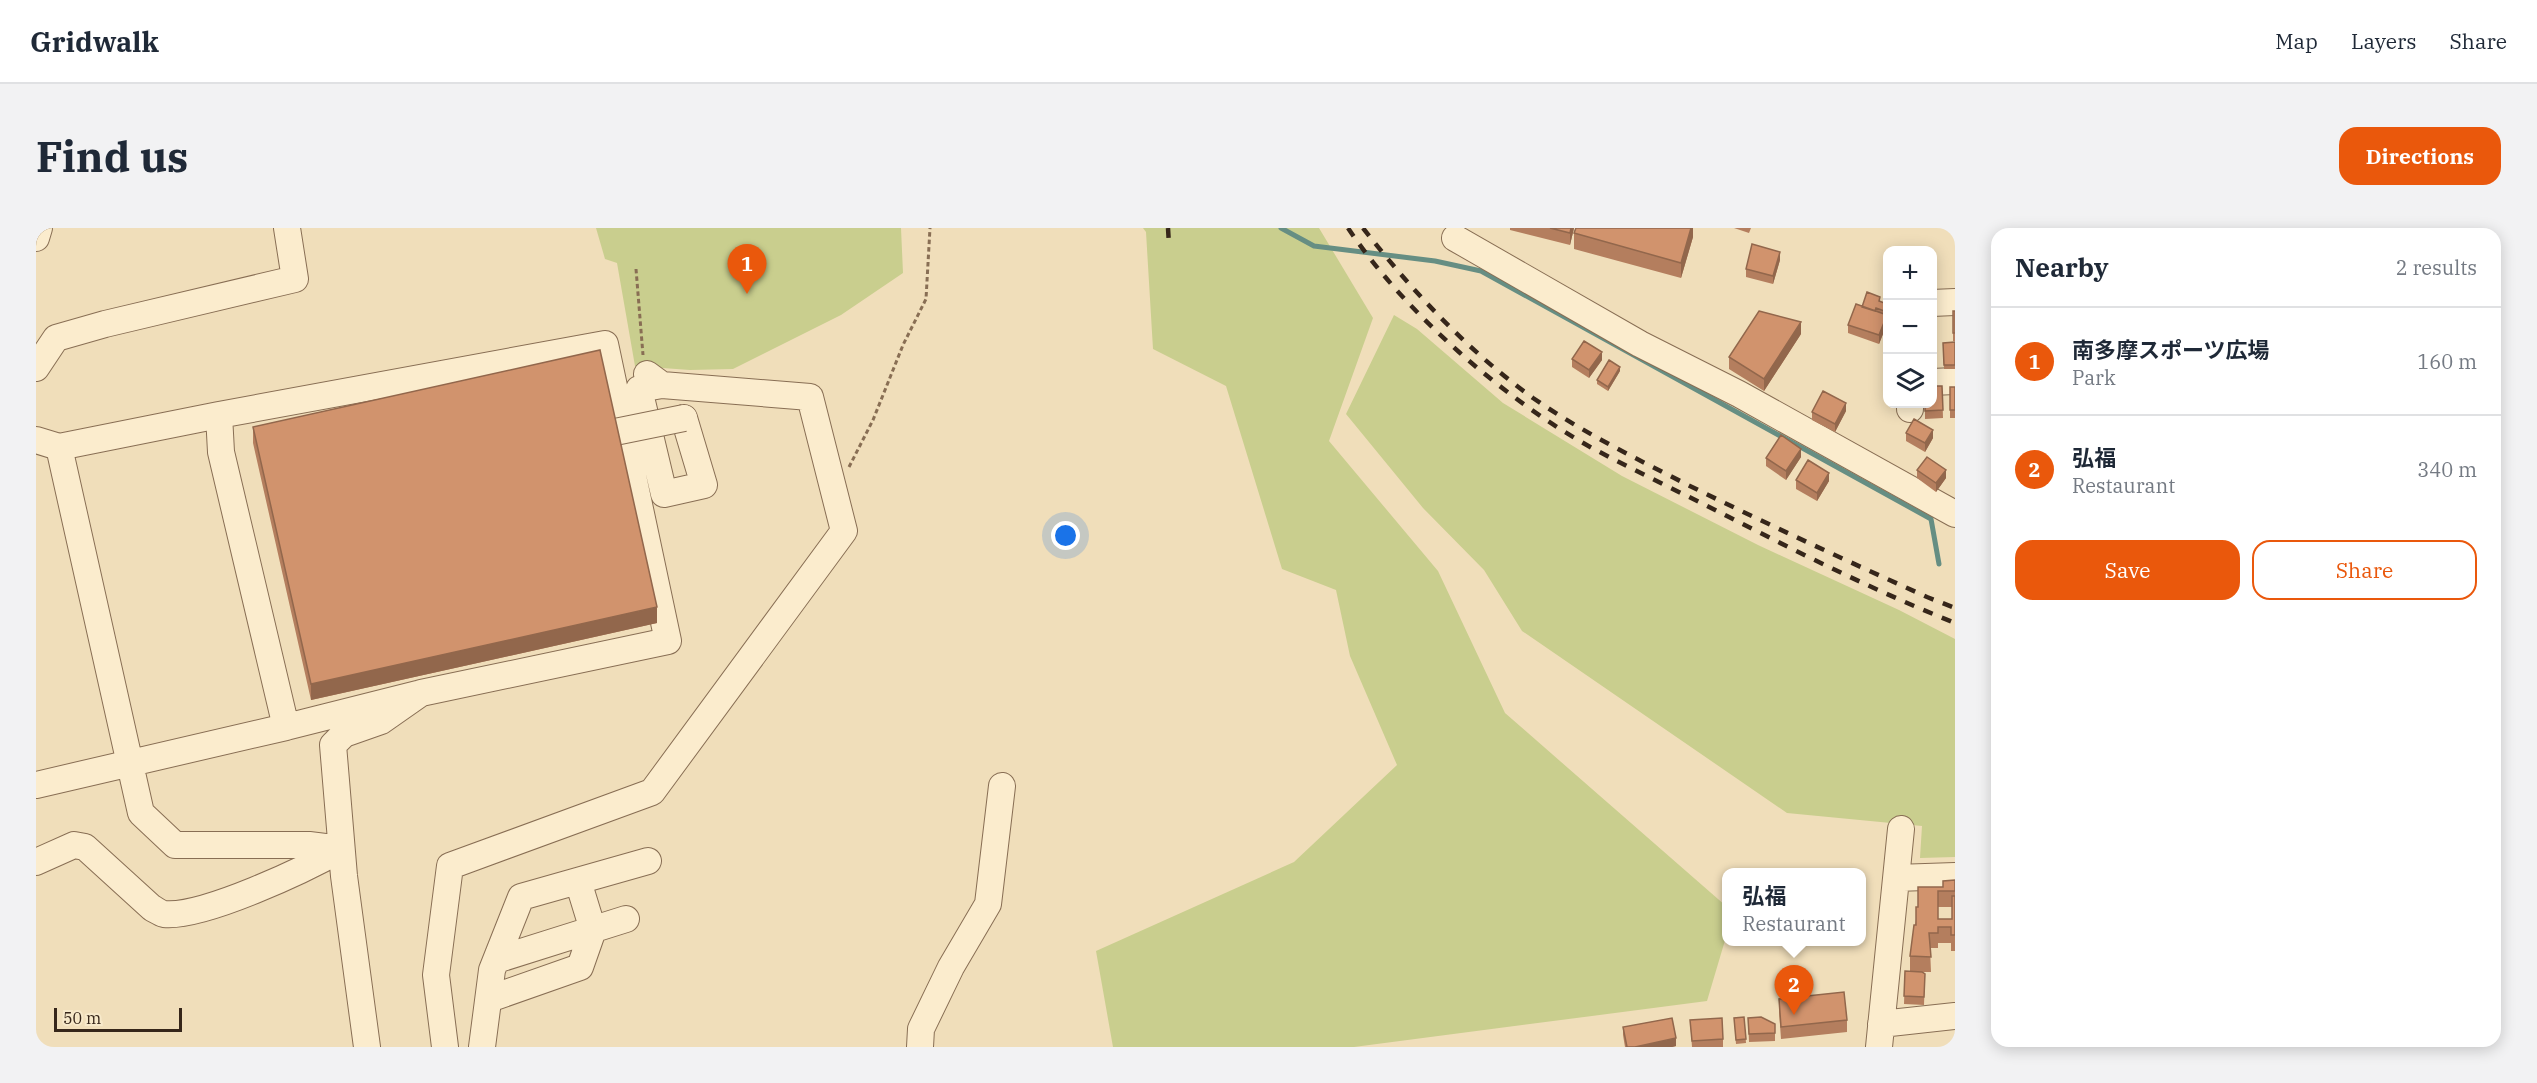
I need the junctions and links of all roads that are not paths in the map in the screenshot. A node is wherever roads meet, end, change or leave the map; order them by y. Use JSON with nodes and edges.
{"nodes":[{"id":1,"x":39,"y":228,"type":"edge"},
{"id":2,"x":287,"y":228,"type":"edge"},
{"id":3,"x":36,"y":238,"type":"edge"},
{"id":4,"x":1455,"y":238,"type":"dead end"},
{"id":5,"x":1955,"y":302,"type":"edge"},
{"id":6,"x":1937,"y":303,"type":"edge"},
{"id":7,"x":36,"y":368,"type":"edge"},
{"id":8,"x":1955,"y":381,"type":"edge"},
{"id":9,"x":1937,"y":382,"type":"edge"},
{"id":10,"x":219,"y":415,"type":"junction"},
{"id":11,"x":615,"y":432,"type":"edge"},
{"id":12,"x":48,"y":443,"type":"edge"},
{"id":13,"x":1955,"y":514,"type":"edge"},
{"id":14,"x":421,"y":693,"type":"junction"},
{"id":15,"x":286,"y":727,"type":"junction"},
{"id":16,"x":130,"y":761,"type":"junction"},
{"id":17,"x":36,"y":785,"type":"edge"},
{"id":18,"x":1002,"y":786,"type":"dead end"},
{"id":19,"x":1901,"y":829,"type":"dead end"},
{"id":20,"x":341,"y":849,"type":"junction"},
{"id":21,"x":648,"y":861,"type":"dead end"},
{"id":22,"x":36,"y":862,"type":"edge"},
{"id":23,"x":1955,"y":876,"type":"edge"},
{"id":24,"x":1896,"y":878,"type":"junction"},
{"id":25,"x":578,"y":881,"type":"junction"},
{"id":26,"x":626,"y":919,"type":"dead end"},
{"id":27,"x":593,"y":930,"type":"junction"},
{"id":28,"x":496,"y":960,"type":"junction"},
{"id":29,"x":489,"y":999,"type":"junction"},
{"id":30,"x":1955,"y":1016,"type":"edge"},
{"id":31,"x":1880,"y":1036,"type":"edge"},
{"id":32,"x":439,"y":1046,"type":"edge"},
{"id":33,"x":367,"y":1047,"type":"edge"},
{"id":34,"x":482,"y":1047,"type":"edge"},
{"id":35,"x":920,"y":1047,"type":"edge"}],
"edges":[{"from":1,"to":3,"type":"street"},
{"from":2,"to":7,"type":"street"},
{"from":4,"to":13,"type":"street"},
{"from":5,"to":6,"type":"street"},
{"from":8,"to":9,"type":"street"},
{"from":10,"to":12,"type":"street"},
{"from":10,"to":14,"type":"street"},
{"from":10,"to":15,"type":"street"},
{"from":11,"to":32,"type":"street","bridge":true},
{"from":12,"to":16,"type":"street"},
{"from":14,"to":15,"type":"street"},
{"from":14,"to":20,"type":"street"},
{"from":15,"to":16,"type":"street"},
{"from":16,"to":17,"type":"street"},
{"from":16,"to":20,"type":"street"},
{"from":18,"to":35,"type":"street"},
{"from":19,"to":24,"type":"street"},
{"from":20,"to":22,"type":"street"},
{"from":20,"to":33,"type":"street"},
{"from":21,"to":25,"type":"street"},
{"from":23,"to":24,"type":"street"},
{"from":24,"to":31,"type":"street"},
{"from":25,"to":27,"type":"street"},
{"from":25,"to":28,"type":"street"},
{"from":26,"to":27,"type":"street"},
{"from":27,"to":28,"type":"street"},
{"from":27,"to":29,"type":"street"},
{"from":28,"to":29,"type":"street"},
{"from":29,"to":34,"type":"street"},
{"from":30,"to":31,"type":"street"}]}
